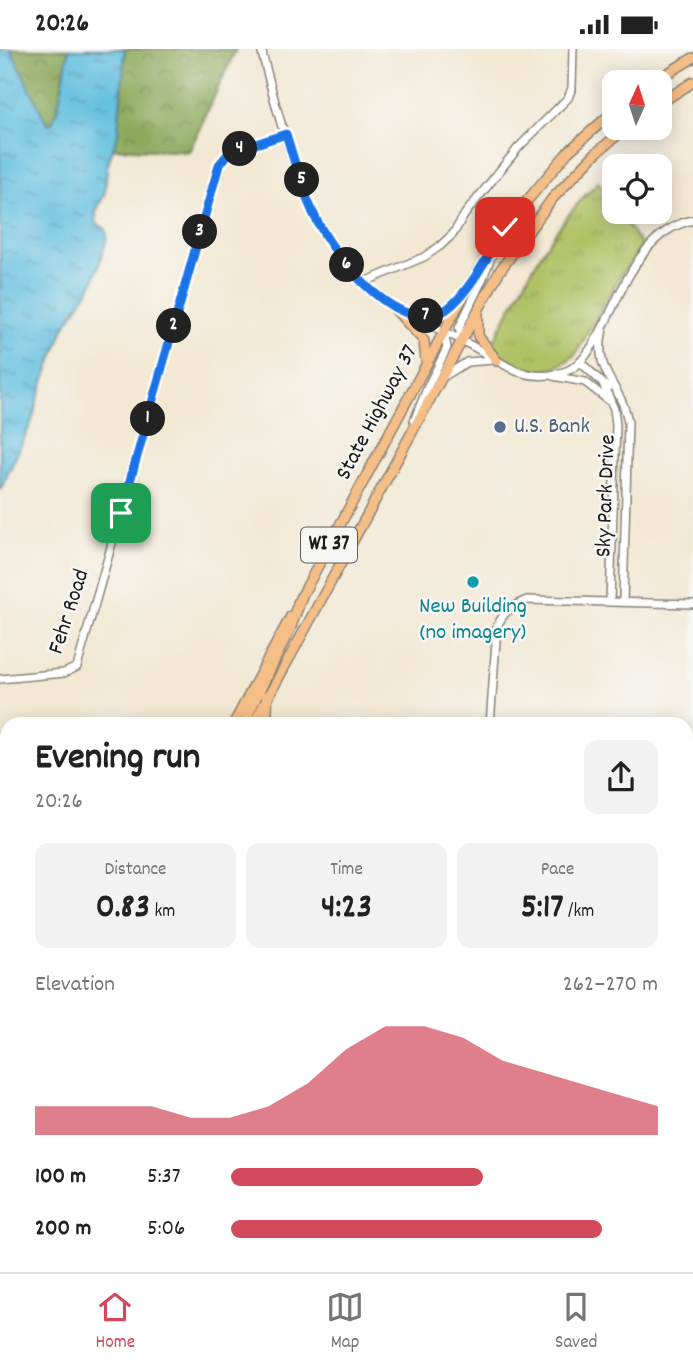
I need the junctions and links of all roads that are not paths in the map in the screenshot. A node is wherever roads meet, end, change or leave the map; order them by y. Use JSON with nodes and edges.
{"nodes":[{"id":1,"x":261,"y":49,"type":"edge"},
{"id":2,"x":573,"y":49,"type":"edge"},
{"id":3,"x":693,"y":58,"type":"edge"},
{"id":4,"x":672,"y":71,"type":"edge"},
{"id":5,"x":693,"y":82,"type":"edge"},
{"id":6,"x":672,"y":95,"type":"edge"},
{"id":7,"x":602,"y":122,"type":"edge"},
{"id":8,"x":286,"y":134,"type":"junction"},
{"id":9,"x":612,"y":140,"type":"edge"},
{"id":10,"x":693,"y":220,"type":"edge"},
{"id":11,"x":496,"y":241,"type":"junction"},
{"id":12,"x":362,"y":283,"type":"junction"},
{"id":13,"x":466,"y":291,"type":"junction"},
{"id":14,"x":392,"y":306,"type":"junction"},
{"id":15,"x":478,"y":309,"type":"junction"},
{"id":16,"x":408,"y":314,"type":"junction"},
{"id":17,"x":605,"y":321,"type":"junction"},
{"id":18,"x":444,"y":332,"type":"junction"},
{"id":19,"x":461,"y":340,"type":"junction"},
{"id":20,"x":497,"y":361,"type":"junction"},
{"id":21,"x":580,"y":362,"type":"junction"},
{"id":22,"x":426,"y":366,"type":"junction"},
{"id":23,"x":549,"y":375,"type":"junction"},
{"id":24,"x":443,"y":377,"type":"junction"},
{"id":25,"x":604,"y":386,"type":"junction"},
{"id":26,"x":617,"y":395,"type":"junction"},
{"id":27,"x":611,"y":403,"type":"junction"},
{"id":28,"x":406,"y":445,"type":"junction"},
{"id":29,"x":301,"y":597,"type":"junction"},
{"id":30,"x":610,"y":601,"type":"junction"},
{"id":31,"x":624,"y":602,"type":"junction"},
{"id":32,"x":693,"y":604,"type":"edge"},
{"id":33,"x":0,"y":679,"type":"edge"},
{"id":34,"x":267,"y":697,"type":"junction"},
{"id":35,"x":237,"y":717,"type":"edge"},
{"id":36,"x":247,"y":717,"type":"edge"},
{"id":37,"x":257,"y":717,"type":"edge"},
{"id":38,"x":267,"y":717,"type":"edge"},
{"id":39,"x":491,"y":717,"type":"edge"}],
"edges":[{"from":1,"to":8,"type":"street","name":"Sky Park Drive"},
{"from":2,"to":12,"type":"street"},
{"from":3,"to":4,"type":"main road"},
{"from":5,"to":6,"type":"main road"},
{"from":7,"to":11,"type":"main road","name":"State Highway 37","number":"WI 37"},
{"from":8,"to":12,"type":"street","name":"Sky Park Drive"},
{"from":8,"to":33,"type":"street","name":"Fehr Road"},
{"from":9,"to":15,"type":"main road","name":"State Highway 37","number":"WI 37"},
{"from":10,"to":17,"type":"street"},
{"from":11,"to":13,"type":"main road","name":"State Highway 37","number":"WI 37"},
{"from":11,"to":19,"type":"street"},
{"from":12,"to":14,"type":"street","name":"Sky Park Drive"},
{"from":13,"to":16,"type":"street"},
{"from":13,"to":18,"type":"main road","name":"State Highway 37","number":"WI 37"},
{"from":14,"to":16,"type":"street","name":"Sky Park Drive"},
{"from":14,"to":22,"type":"main road"},
{"from":15,"to":19,"type":"main road","name":"State Highway 37","number":"WI 37"},
{"from":15,"to":20,"type":"main road"},
{"from":16,"to":18,"type":"street","name":"Sky Park Drive"},
{"from":17,"to":21,"type":"street"},
{"from":17,"to":26,"type":"street","name":"Sky Park Drive"},
{"from":18,"to":19,"type":"street","name":"Sky Park Drive"},
{"from":18,"to":22,"type":"main road","name":"State Highway 37","number":"WI 37"},
{"from":18,"to":28,"type":"street"},
{"from":19,"to":20,"type":"street","name":"Sky Park Drive"},
{"from":19,"to":24,"type":"main road","name":"State Highway 37","number":"WI 37"},
{"from":20,"to":23,"type":"street","name":"Sky Park Drive"},
{"from":20,"to":24,"type":"street"},
{"from":21,"to":23,"type":"street"},
{"from":21,"to":25,"type":"street","name":"Sky Park Drive"},
{"from":22,"to":29,"type":"main road","name":"State Highway 37","number":"WI 37"},
{"from":23,"to":27,"type":"street","name":"Sky Park Drive"},
{"from":24,"to":28,"type":"main road","name":"State Highway 37","number":"WI 37"},
{"from":25,"to":26,"type":"street","name":"Sky Park Drive"},
{"from":25,"to":27,"type":"street","name":"Sky Park Drive"},
{"from":26,"to":31,"type":"street","name":"Sky Park Drive"},
{"from":27,"to":30,"type":"street","name":"Sky Park Drive"},
{"from":28,"to":34,"type":"main road","name":"State Highway 37","number":"WI 37"},
{"from":29,"to":35,"type":"main road","name":"State Highway 37","number":"WI 37"},
{"from":29,"to":36,"type":"highway"},
{"from":30,"to":31,"type":"street"},
{"from":30,"to":39,"type":"street"},
{"from":31,"to":32,"type":"street"},
{"from":34,"to":37,"type":"main road","name":"State Highway 37","number":"WI 37"},
{"from":34,"to":38,"type":"highway"}]}
